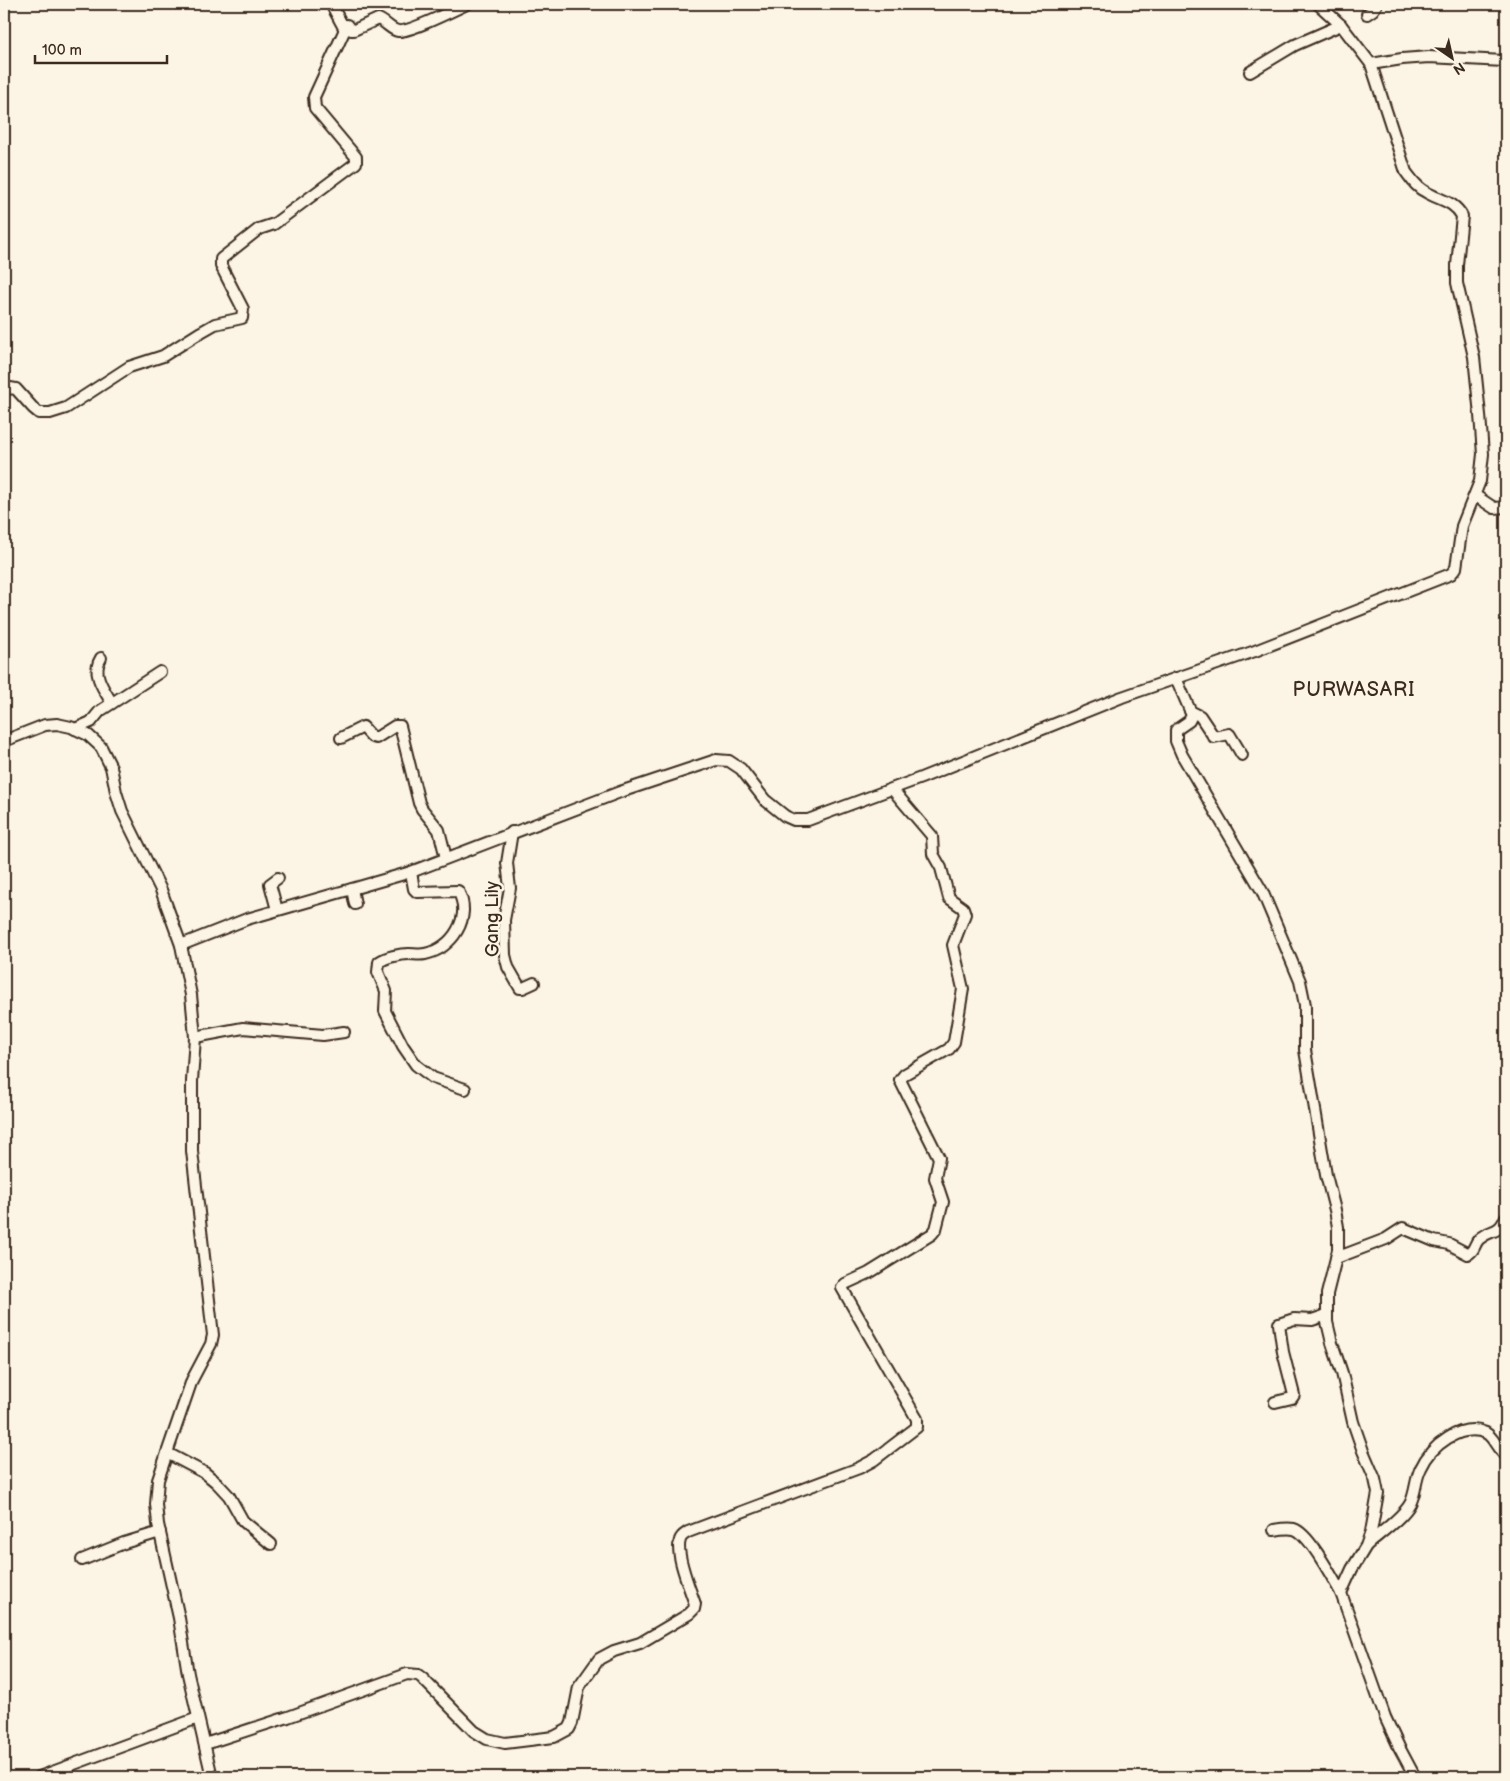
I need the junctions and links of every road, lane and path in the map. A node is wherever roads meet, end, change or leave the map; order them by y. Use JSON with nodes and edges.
{"nodes":[{"id":1,"x":331,"y":4,"type":"edge"},
{"id":2,"x":467,"y":4,"type":"edge"},
{"id":3,"x":1318,"y":4,"type":"edge"},
{"id":4,"x":1377,"y":4,"type":"edge"},
{"id":5,"x":1366,"y":14,"type":"dead end"},
{"id":6,"x":1340,"y":25,"type":"junction"},
{"id":7,"x":345,"y":30,"type":"junction"},
{"id":8,"x":1504,"y":61,"type":"dead end"},
{"id":9,"x":1371,"y":64,"type":"junction"},
{"id":10,"x":1250,"y":72,"type":"dead end"},
{"id":11,"x":4,"y":391,"type":"edge"},
{"id":12,"x":1476,"y":496,"type":"junction"},
{"id":13,"x":1506,"y":506,"type":"edge"},
{"id":14,"x":101,"y":658,"type":"dead end"},
{"id":15,"x":160,"y":672,"type":"dead end"},
{"id":16,"x":1176,"y":678,"type":"junction"},
{"id":17,"x":112,"y":703,"type":"junction"},
{"id":18,"x":1190,"y":711,"type":"junction"},
{"id":19,"x":75,"y":729,"type":"junction"},
{"id":20,"x":341,"y":738,"type":"dead end"},
{"id":21,"x":4,"y":742,"type":"edge"},
{"id":22,"x":1242,"y":755,"type":"dead end"},
{"id":23,"x":892,"y":788,"type":"junction"},
{"id":24,"x":512,"y":832,"type":"junction"},
{"id":25,"x":446,"y":858,"type":"junction"},
{"id":26,"x":411,"y":872,"type":"junction"},
{"id":27,"x":278,"y":878,"type":"dead end"},
{"id":28,"x":352,"y":889,"type":"junction"},
{"id":29,"x":355,"y":904,"type":"dead end"},
{"id":30,"x":276,"y":910,"type":"junction"},
{"id":31,"x":181,"y":944,"type":"junction"},
{"id":32,"x":534,"y":982,"type":"dead end"},
{"id":33,"x":344,"y":1032,"type":"dead end"},
{"id":34,"x":195,"y":1037,"type":"junction"},
{"id":35,"x":465,"y":1089,"type":"dead end"},
{"id":36,"x":1506,"y":1217,"type":"edge"},
{"id":37,"x":1336,"y":1258,"type":"junction"},
{"id":38,"x":1327,"y":1315,"type":"junction"},
{"id":39,"x":1275,"y":1402,"type":"dead end"},
{"id":40,"x":166,"y":1453,"type":"junction"},
{"id":41,"x":1506,"y":1455,"type":"edge"},
{"id":42,"x":1274,"y":1530,"type":"dead end"},
{"id":43,"x":160,"y":1532,"type":"junction"},
{"id":44,"x":271,"y":1544,"type":"dead end"},
{"id":45,"x":1366,"y":1546,"type":"junction"},
{"id":46,"x":82,"y":1560,"type":"dead end"},
{"id":47,"x":1341,"y":1593,"type":"junction"},
{"id":48,"x":198,"y":1718,"type":"junction"},
{"id":49,"x":204,"y":1744,"type":"junction"},
{"id":50,"x":39,"y":1777,"type":"edge"},
{"id":51,"x":212,"y":1777,"type":"edge"},
{"id":52,"x":1416,"y":1777,"type":"edge"}],
"edges":[{"from":1,"to":7,"type":"street"},
{"from":2,"to":7,"type":"street"},
{"from":3,"to":6,"type":"street"},
{"from":4,"to":5,"type":"street"},
{"from":6,"to":9,"type":"street"},
{"from":6,"to":10,"type":"street"},
{"from":7,"to":11,"type":"street"},
{"from":8,"to":9,"type":"street"},
{"from":9,"to":12,"type":"street"},
{"from":12,"to":13,"type":"street"},
{"from":12,"to":16,"type":"street"},
{"from":14,"to":17,"type":"street"},
{"from":15,"to":17,"type":"street"},
{"from":16,"to":18,"type":"street"},
{"from":16,"to":23,"type":"street"},
{"from":17,"to":19,"type":"street"},
{"from":18,"to":22,"type":"street"},
{"from":18,"to":37,"type":"street"},
{"from":19,"to":21,"type":"street"},
{"from":19,"to":31,"type":"street"},
{"from":20,"to":25,"type":"street"},
{"from":23,"to":24,"type":"street"},
{"from":23,"to":49,"type":"street"},
{"from":24,"to":25,"type":"street"},
{"from":24,"to":32,"type":"street","name":"Gang Lily"},
{"from":25,"to":26,"type":"street"},
{"from":26,"to":28,"type":"street"},
{"from":26,"to":35,"type":"street"},
{"from":27,"to":30,"type":"street"},
{"from":28,"to":29,"type":"street"},
{"from":28,"to":30,"type":"street"},
{"from":30,"to":31,"type":"street"},
{"from":31,"to":34,"type":"street"},
{"from":33,"to":34,"type":"street"},
{"from":34,"to":40,"type":"street"},
{"from":36,"to":37,"type":"street"},
{"from":37,"to":38,"type":"street"},
{"from":38,"to":39,"type":"street"},
{"from":38,"to":45,"type":"street"},
{"from":40,"to":43,"type":"street"},
{"from":40,"to":44,"type":"street"},
{"from":41,"to":45,"type":"street"},
{"from":42,"to":47,"type":"street"},
{"from":43,"to":46,"type":"street"},
{"from":43,"to":48,"type":"street"},
{"from":45,"to":47,"type":"street"},
{"from":47,"to":52,"type":"street"},
{"from":48,"to":49,"type":"street"},
{"from":48,"to":50,"type":"street"},
{"from":49,"to":51,"type":"street"}]}
